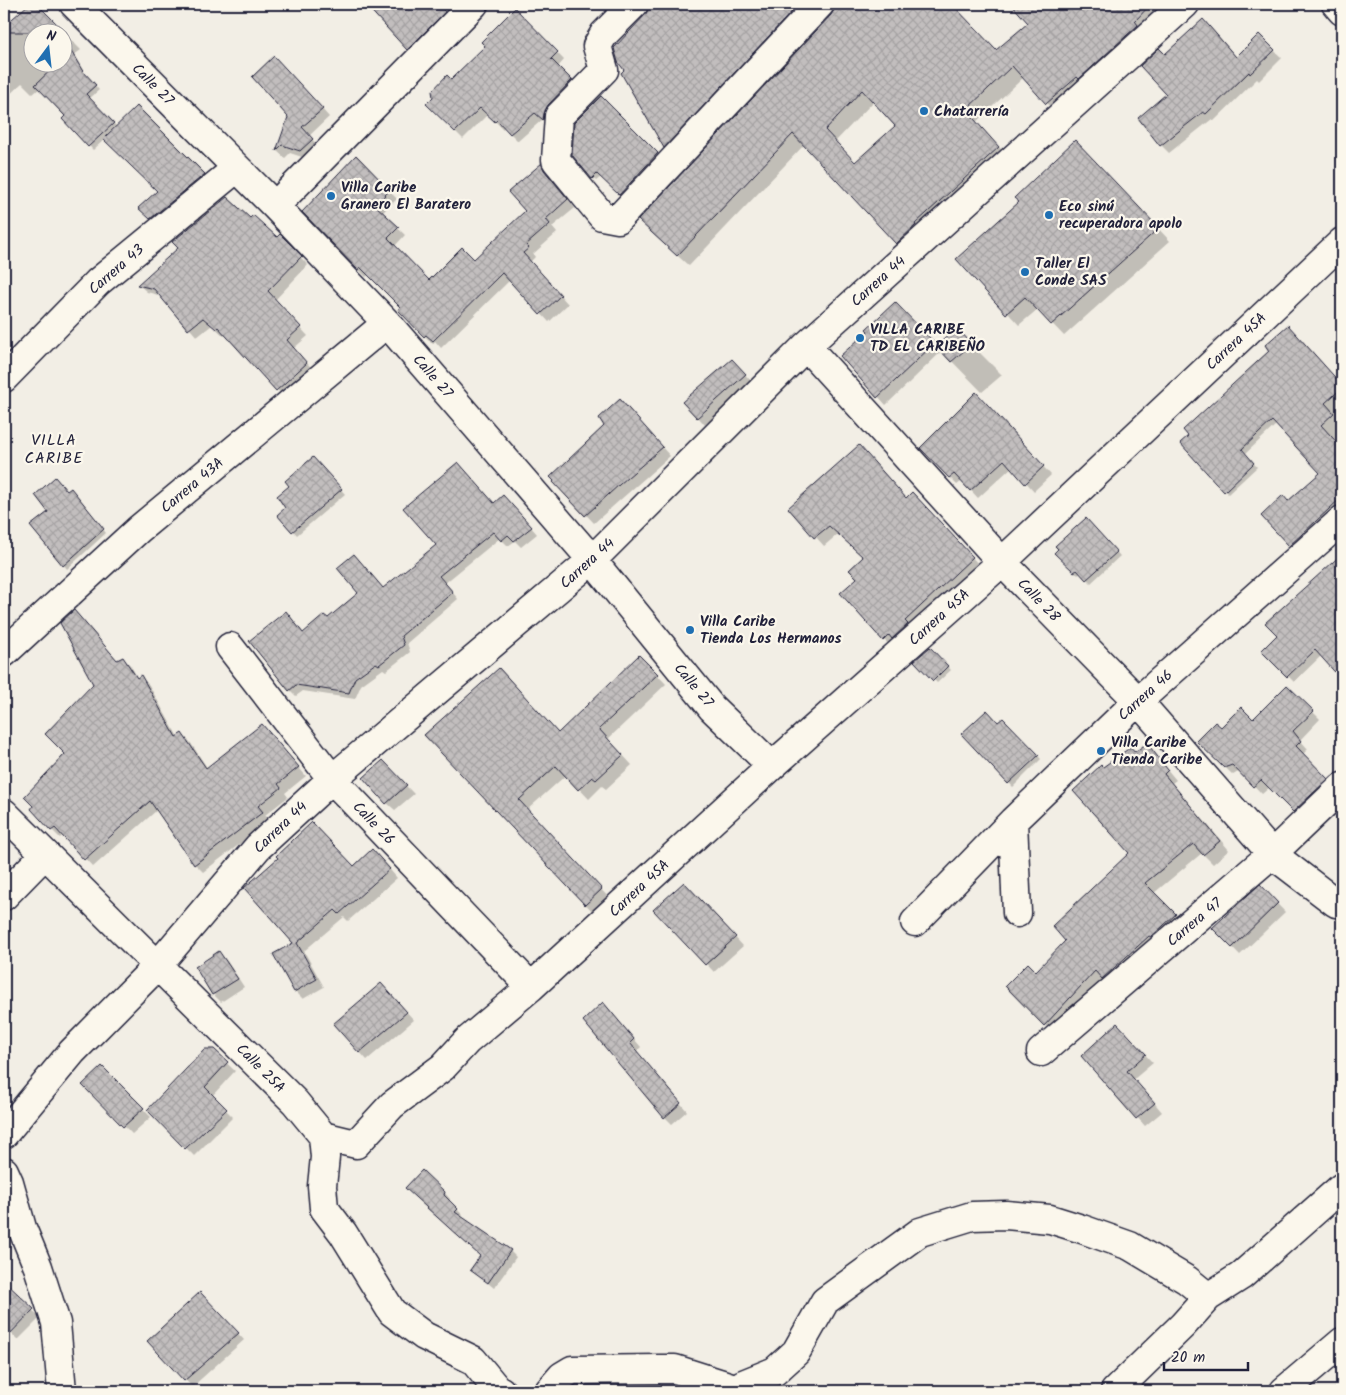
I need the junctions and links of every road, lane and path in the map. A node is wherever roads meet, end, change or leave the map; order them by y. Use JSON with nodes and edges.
{"nodes":[{"id":1,"x":74,"y":4,"type":"edge"},
{"id":2,"x":474,"y":4,"type":"edge"},
{"id":3,"x":634,"y":4,"type":"edge"},
{"id":4,"x":820,"y":4,"type":"edge"},
{"id":5,"x":1185,"y":4,"type":"edge"},
{"id":6,"x":1336,"y":4,"type":"edge"},
{"id":7,"x":1342,"y":11,"type":"edge"},
{"id":8,"x":236,"y":168,"type":"junction"},
{"id":9,"x":275,"y":206,"type":"junction"},
{"id":10,"x":1342,"y":242,"type":"edge"},
{"id":11,"x":387,"y":323,"type":"junction"},
{"id":12,"x":806,"y":346,"type":"junction"},
{"id":13,"x":4,"y":378,"type":"edge"},
{"id":14,"x":1342,"y":520,"type":"edge"},
{"id":15,"x":592,"y":560,"type":"junction"},
{"id":16,"x":1002,"y":562,"type":"junction"},
{"id":17,"x":230,"y":647,"type":"dead end"},
{"id":18,"x":4,"y":653,"type":"edge"},
{"id":19,"x":1138,"y":701,"type":"junction"},
{"id":20,"x":772,"y":766,"type":"junction"},
{"id":21,"x":332,"y":779,"type":"junction"},
{"id":22,"x":1342,"y":787,"type":"edge"},
{"id":23,"x":4,"y":813,"type":"edge"},
{"id":24,"x":1012,"y":821,"type":"junction"},
{"id":25,"x":45,"y":854,"type":"junction"},
{"id":26,"x":1272,"y":854,"type":"junction"},
{"id":27,"x":4,"y":896,"type":"edge"},
{"id":28,"x":1342,"y":900,"type":"edge"},
{"id":29,"x":1017,"y":913,"type":"dead end"},
{"id":30,"x":916,"y":922,"type":"dead end"},
{"id":31,"x":157,"y":966,"type":"junction"},
{"id":32,"x":531,"y":987,"type":"junction"},
{"id":33,"x":1041,"y":1052,"type":"dead end"},
{"id":34,"x":4,"y":1134,"type":"edge"},
{"id":35,"x":323,"y":1136,"type":"junction"},
{"id":36,"x":4,"y":1170,"type":"edge"},
{"id":37,"x":1342,"y":1187,"type":"edge"},
{"id":38,"x":1208,"y":1297,"type":"junction"},
{"id":39,"x":1342,"y":1342,"type":"edge"},
{"id":40,"x":736,"y":1390,"type":"edge"},
{"id":41,"x":62,"y":1391,"type":"edge"},
{"id":42,"x":501,"y":1391,"type":"edge"},
{"id":43,"x":549,"y":1391,"type":"edge"},
{"id":44,"x":1115,"y":1391,"type":"edge"},
{"id":45,"x":1284,"y":1391,"type":"edge"}],
"edges":[{"from":1,"to":8,"type":"main road","name":"Calle 27"},
{"from":2,"to":9,"type":"main road"},
{"from":3,"to":4,"type":"main road"},
{"from":5,"to":12,"type":"main road","name":"Carrera 44"},
{"from":6,"to":7,"type":"main road"},
{"from":8,"to":9,"type":"main road","name":"Calle 27"},
{"from":8,"to":13,"type":"main road","name":"Carrera 43"},
{"from":9,"to":11,"type":"main road","name":"Calle 27"},
{"from":10,"to":16,"type":"main road","name":"Carrera 45A"},
{"from":11,"to":15,"type":"main road","name":"Calle 27"},
{"from":11,"to":18,"type":"main road","name":"Carrera 43A"},
{"from":12,"to":15,"type":"main road","name":"Carrera 44"},
{"from":12,"to":16,"type":"main road","name":"Calle 28"},
{"from":14,"to":19,"type":"main road","name":"Carrera 46"},
{"from":15,"to":20,"type":"main road","name":"Calle 27"},
{"from":15,"to":21,"type":"main road","name":"Carrera 44"},
{"from":16,"to":19,"type":"main road","name":"Calle 28"},
{"from":16,"to":20,"type":"main road","name":"Carrera 45A"},
{"from":17,"to":21,"type":"main road","name":"Calle 26"},
{"from":19,"to":24,"type":"main road","name":"Carrera 46"},
{"from":19,"to":26,"type":"main road","name":"Calle 28"},
{"from":20,"to":32,"type":"main road","name":"Carrera 45A"},
{"from":21,"to":31,"type":"main road","name":"Carrera 44"},
{"from":21,"to":32,"type":"main road","name":"Calle 26"},
{"from":22,"to":26,"type":"main road","name":"Carrera 47"},
{"from":23,"to":25,"type":"main road","name":"Calle 25A"},
{"from":24,"to":29,"type":"main road"},
{"from":24,"to":30,"type":"main road","name":"Carrera 46"},
{"from":25,"to":27,"type":"main road"},
{"from":25,"to":31,"type":"main road","name":"Calle 25A"},
{"from":26,"to":28,"type":"main road","name":"Calle 28"},
{"from":26,"to":33,"type":"main road","name":"Carrera 47"},
{"from":31,"to":34,"type":"main road","name":"Carrera 44"},
{"from":31,"to":35,"type":"main road","name":"Calle 25A"},
{"from":32,"to":35,"type":"main road"},
{"from":35,"to":42,"type":"main road"},
{"from":36,"to":41,"type":"main road"},
{"from":37,"to":38,"type":"main road"},
{"from":38,"to":40,"type":"main road"},
{"from":38,"to":44,"type":"main road"},
{"from":39,"to":45,"type":"main road"},
{"from":40,"to":43,"type":"main road"}]}
